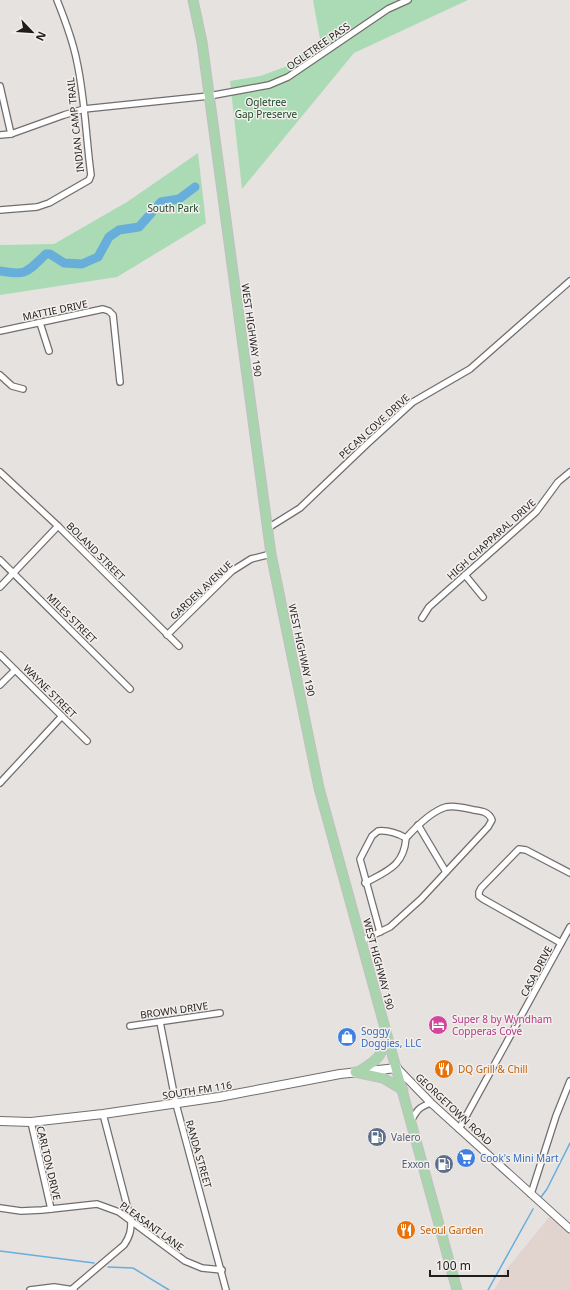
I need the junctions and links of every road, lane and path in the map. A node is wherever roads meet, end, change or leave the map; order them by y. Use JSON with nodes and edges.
{"nodes":[{"id":1,"x":57,"y":0,"type":"edge"},
{"id":2,"x":193,"y":0,"type":"edge"},
{"id":3,"x":408,"y":0,"type":"edge"},
{"id":4,"x":0,"y":86,"type":"edge"},
{"id":5,"x":209,"y":96,"type":"junction"},
{"id":6,"x":84,"y":109,"type":"junction"},
{"id":7,"x":11,"y":134,"type":"junction"},
{"id":8,"x":0,"y":135,"type":"edge"},
{"id":9,"x":0,"y":210,"type":"edge"},
{"id":10,"x":570,"y":281,"type":"edge"},
{"id":11,"x":40,"y":323,"type":"junction"},
{"id":12,"x":0,"y":331,"type":"edge"},
{"id":13,"x":49,"y":351,"type":"dead end"},
{"id":14,"x":0,"y":375,"type":"edge"},
{"id":15,"x":120,"y":382,"type":"dead end"},
{"id":16,"x":23,"y":389,"type":"dead end"},
{"id":17,"x":0,"y":472,"type":"edge"},
{"id":18,"x":570,"y":472,"type":"edge"},
{"id":19,"x":58,"y":526,"type":"junction"},
{"id":20,"x":268,"y":528,"type":"junction"},
{"id":21,"x":271,"y":554,"type":"junction"},
{"id":22,"x":0,"y":560,"type":"edge"},
{"id":23,"x":14,"y":573,"type":"junction"},
{"id":24,"x":465,"y":575,"type":"junction"},
{"id":25,"x":0,"y":587,"type":"edge"},
{"id":26,"x":483,"y":597,"type":"dead end"},
{"id":27,"x":422,"y":618,"type":"dead end"},
{"id":28,"x":167,"y":635,"type":"junction"},
{"id":29,"x":179,"y":646,"type":"dead end"},
{"id":30,"x":0,"y":655,"type":"edge"},
{"id":31,"x":15,"y":670,"type":"junction"},
{"id":32,"x":0,"y":685,"type":"edge"},
{"id":33,"x":130,"y":689,"type":"dead end"},
{"id":34,"x":62,"y":716,"type":"junction"},
{"id":35,"x":87,"y":741,"type":"dead end"},
{"id":36,"x":0,"y":783,"type":"edge"},
{"id":37,"x":418,"y":825,"type":"junction"},
{"id":38,"x":406,"y":838,"type":"junction"},
{"id":39,"x":446,"y":872,"type":"junction"},
{"id":40,"x":570,"y":873,"type":"edge"},
{"id":41,"x":365,"y":883,"type":"junction"},
{"id":42,"x":570,"y":927,"type":"edge"},
{"id":43,"x":380,"y":932,"type":"junction"},
{"id":44,"x":361,"y":941,"type":"junction"},
{"id":45,"x":561,"y":942,"type":"junction"},
{"id":46,"x":220,"y":1013,"type":"dead end"},
{"id":47,"x":160,"y":1022,"type":"junction"},
{"id":48,"x":130,"y":1026,"type":"dead end"},
{"id":49,"x":387,"y":1035,"type":"junction"},
{"id":50,"x":397,"y":1068,"type":"junction"},
{"id":51,"x":356,"y":1072,"type":"junction"},
{"id":52,"x":570,"y":1081,"type":"edge"},
{"id":53,"x":403,"y":1090,"type":"junction"},
{"id":54,"x":431,"y":1103,"type":"junction"},
{"id":55,"x":176,"y":1104,"type":"junction"},
{"id":56,"x":104,"y":1114,"type":"junction"},
{"id":57,"x":0,"y":1121,"type":"edge"},
{"id":58,"x":411,"y":1121,"type":"junction"},
{"id":59,"x":31,"y":1122,"type":"junction"},
{"id":60,"x":459,"y":1129,"type":"junction"},
{"id":61,"x":531,"y":1194,"type":"junction"},
{"id":62,"x":0,"y":1208,"type":"edge"},
{"id":63,"x":51,"y":1209,"type":"junction"},
{"id":64,"x":131,"y":1221,"type":"junction"},
{"id":65,"x":570,"y":1229,"type":"edge"},
{"id":66,"x":222,"y":1270,"type":"junction"},
{"id":67,"x":30,"y":1290,"type":"edge"},
{"id":68,"x":72,"y":1290,"type":"edge"},
{"id":69,"x":226,"y":1290,"type":"edge"},
{"id":70,"x":457,"y":1290,"type":"edge"}],
"edges":[{"from":1,"to":6,"type":"street","name":"INDIAN CAMP TRAIL"},
{"from":2,"to":5,"type":"main road","name":"WEST HIGHWAY 190"},
{"from":3,"to":5,"type":"street","name":"OGLETREE PASS"},
{"from":4,"to":7,"type":"street"},
{"from":5,"to":6,"type":"street","name":"OGLETREE PASS"},
{"from":5,"to":20,"type":"main road","name":"WEST HIGHWAY 190"},
{"from":6,"to":7,"type":"street","name":"OGLETREE PASS"},
{"from":6,"to":9,"type":"street","name":"INDIAN CAMP TRAIL"},
{"from":7,"to":8,"type":"street","name":"OGLETREE PASS"},
{"from":10,"to":20,"type":"street","name":"PECAN COVE DRIVE"},
{"from":11,"to":12,"type":"street","name":"MATTIE DRIVE"},
{"from":11,"to":13,"type":"street"},
{"from":11,"to":15,"type":"street","name":"MATTIE DRIVE"},
{"from":14,"to":16,"type":"street"},
{"from":17,"to":19,"type":"street","name":"BOLAND STREET"},
{"from":18,"to":24,"type":"street","name":"HIGH CHAPPARAL DRIVE"},
{"from":19,"to":23,"type":"street"},
{"from":19,"to":28,"type":"street","name":"BOLAND STREET"},
{"from":20,"to":21,"type":"main road","name":"WEST HIGHWAY 190"},
{"from":21,"to":28,"type":"street","name":"GARDEN AVENUE"},
{"from":21,"to":44,"type":"main road","name":"WEST HIGHWAY 190"},
{"from":22,"to":23,"type":"street","name":"MILES STREET"},
{"from":23,"to":25,"type":"street"},
{"from":23,"to":33,"type":"street","name":"MILES STREET"},
{"from":24,"to":26,"type":"street"},
{"from":24,"to":27,"type":"street","name":"HIGH CHAPPARAL DRIVE"},
{"from":28,"to":29,"type":"street","name":"BOLAND STREET"},
{"from":30,"to":31,"type":"street","name":"WAYNE STREET"},
{"from":31,"to":32,"type":"street"},
{"from":31,"to":34,"type":"street","name":"WAYNE STREET"},
{"from":34,"to":35,"type":"street","name":"WAYNE STREET"},
{"from":34,"to":36,"type":"street"},
{"from":37,"to":38,"type":"street"},
{"from":37,"to":39,"type":"street"},
{"from":37,"to":39,"type":"street"},
{"from":38,"to":41,"type":"street"},
{"from":38,"to":41,"type":"street"},
{"from":39,"to":43,"type":"street"},
{"from":40,"to":45,"type":"street"},
{"from":41,"to":43,"type":"street"},
{"from":42,"to":45,"type":"street","name":"CASA DRIVE"},
{"from":43,"to":44,"type":"street"},
{"from":44,"to":49,"type":"main road","name":"WEST HIGHWAY 190"},
{"from":45,"to":60,"type":"street","name":"CASA DRIVE"},
{"from":46,"to":47,"type":"street","name":"BROWN DRIVE"},
{"from":47,"to":48,"type":"street","name":"BROWN DRIVE"},
{"from":47,"to":55,"type":"street","name":"RANDA STREET"},
{"from":49,"to":50,"type":"main road","name":"WEST HIGHWAY 190"},
{"from":49,"to":51,"type":"main road"},
{"from":50,"to":51,"type":"main road","name":"SOUTH FM 116"},
{"from":50,"to":53,"type":"main road","name":"WEST HIGHWAY 190"},
{"from":50,"to":54,"type":"street","name":"GEORGETOWN ROAD"},
{"from":51,"to":53,"type":"main road"},
{"from":51,"to":55,"type":"main road","name":"SOUTH FM 116"},
{"from":52,"to":61,"type":"street"},
{"from":53,"to":58,"type":"main road","name":"WEST HIGHWAY 190"},
{"from":54,"to":58,"type":"street"},
{"from":54,"to":60,"type":"street","name":"GEORGETOWN ROAD"},
{"from":55,"to":56,"type":"main road","name":"SOUTH FM 116"},
{"from":55,"to":66,"type":"street","name":"RANDA STREET"},
{"from":56,"to":59,"type":"main road","name":"SOUTH FM 116"},
{"from":56,"to":64,"type":"street"},
{"from":57,"to":59,"type":"main road","name":"SOUTH FM 116"},
{"from":58,"to":70,"type":"main road","name":"WEST HIGHWAY 190"},
{"from":59,"to":63,"type":"street","name":"CARLTON DRIVE"},
{"from":60,"to":61,"type":"street","name":"GEORGETOWN ROAD"},
{"from":61,"to":65,"type":"street","name":"GEORGETOWN ROAD"},
{"from":62,"to":63,"type":"street","name":"PLEASANT LANE"},
{"from":63,"to":64,"type":"street","name":"PLEASANT LANE"},
{"from":64,"to":66,"type":"street","name":"PLEASANT LANE"},
{"from":64,"to":68,"type":"street"},
{"from":66,"to":69,"type":"street","name":"RANDA STREET"},
{"from":67,"to":68,"type":"street"}]}
